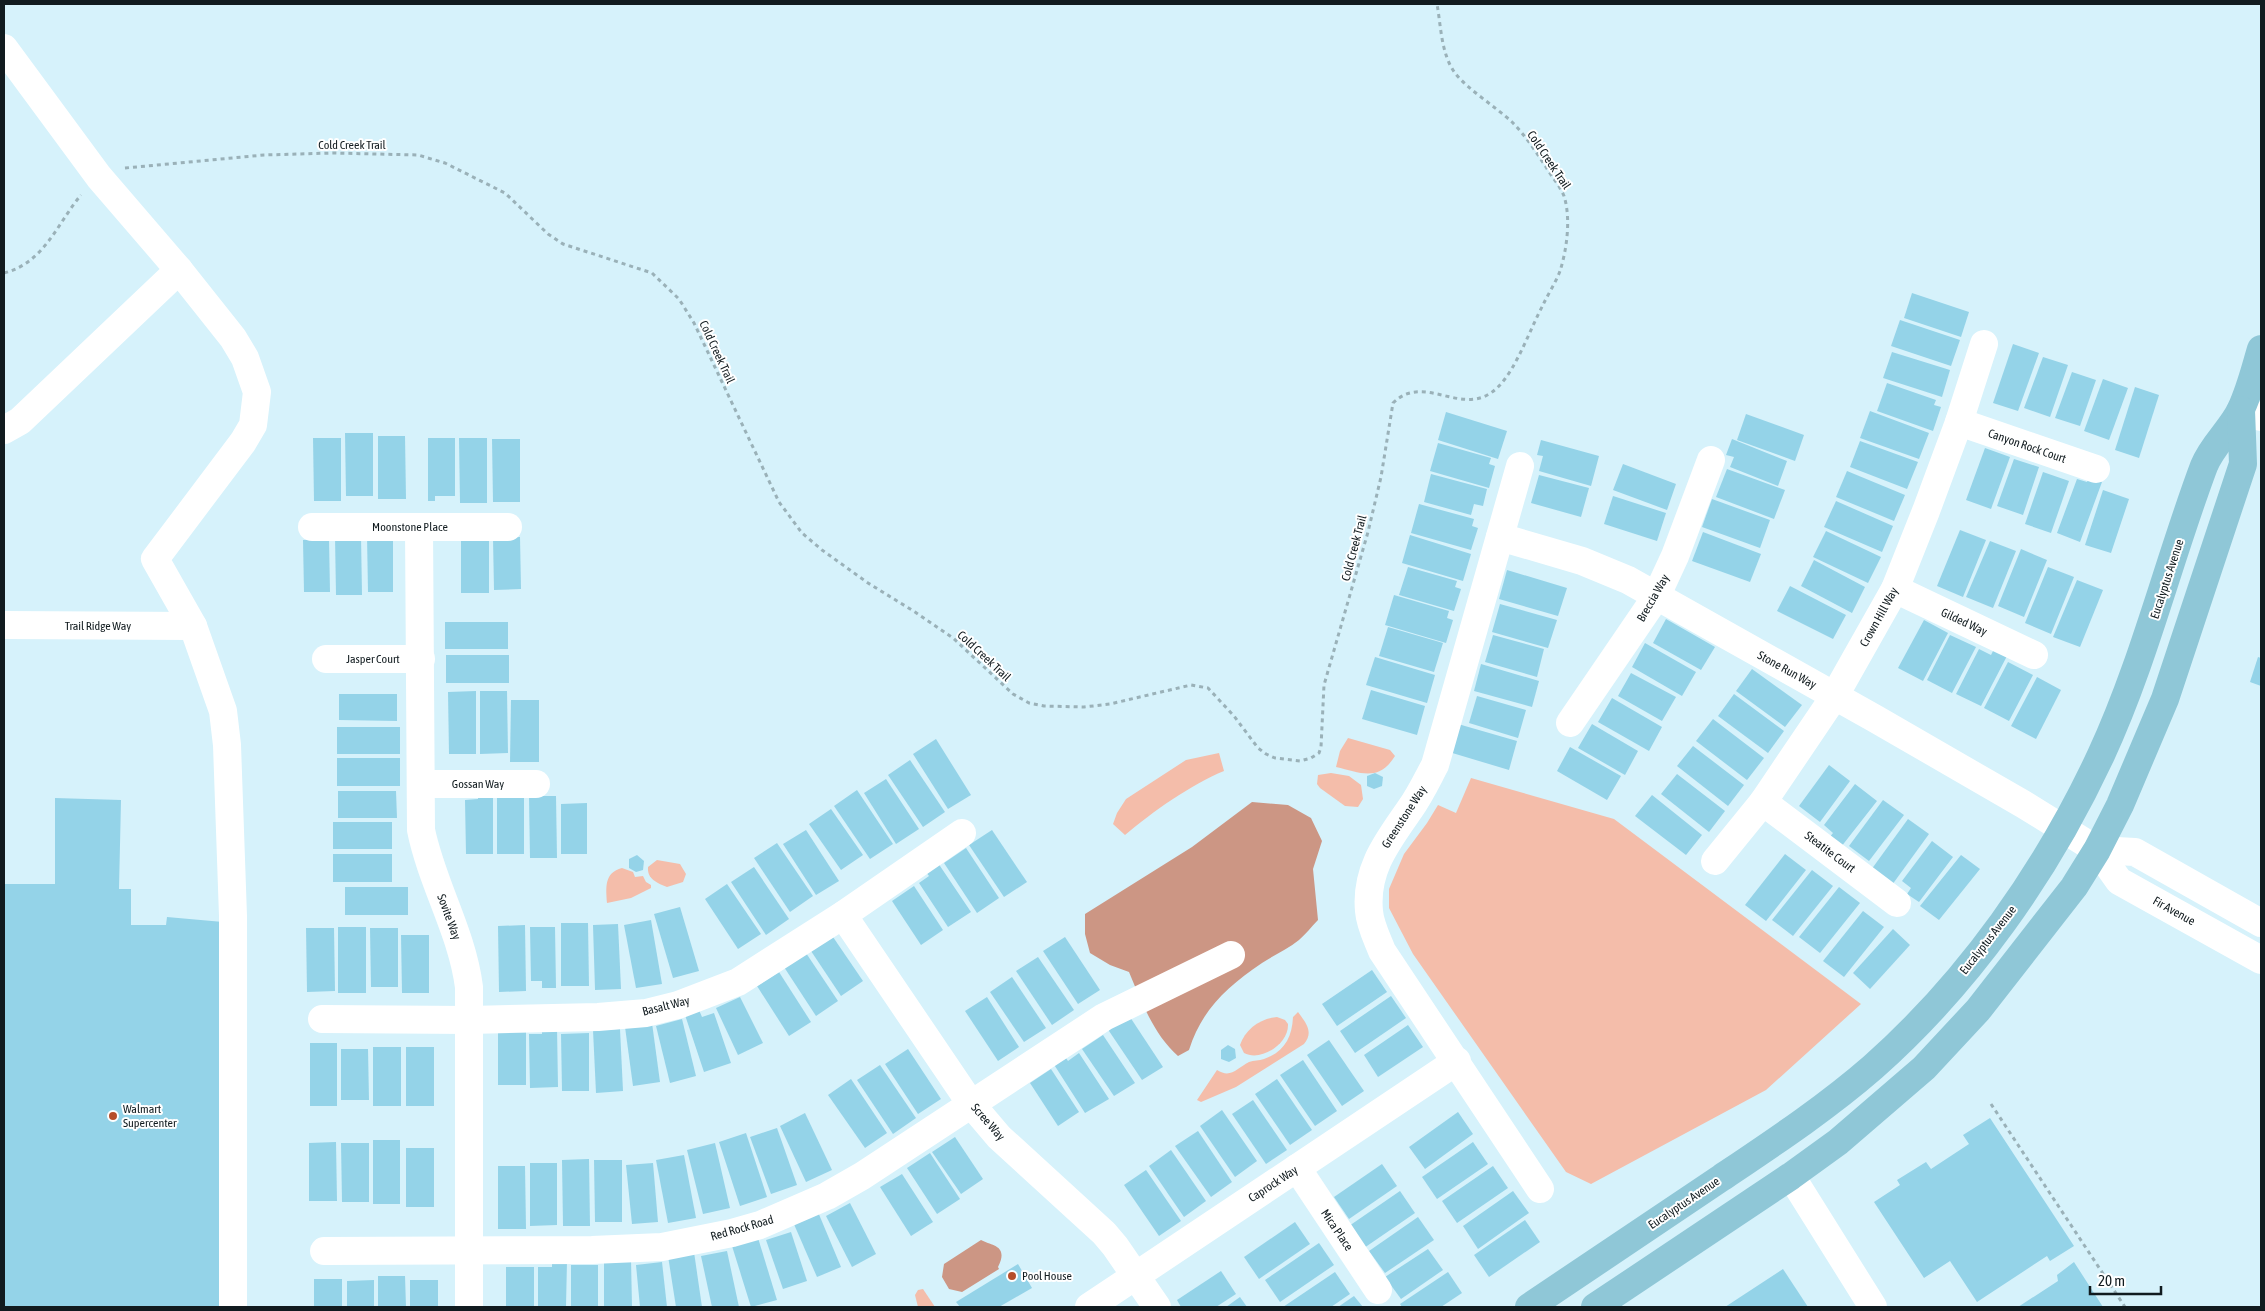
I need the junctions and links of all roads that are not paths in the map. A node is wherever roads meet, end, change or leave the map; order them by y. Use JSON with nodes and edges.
{"nodes":[{"id":1,"x":4,"y":48,"type":"edge"},
{"id":2,"x":179,"y":270,"type":"junction"},
{"id":3,"x":1984,"y":344,"type":"dead end"},
{"id":4,"x":2261,"y":349,"type":"edge"},
{"id":5,"x":2251,"y":414,"type":"edge"},
{"id":6,"x":1959,"y":422,"type":"junction"},
{"id":7,"x":4,"y":430,"type":"edge"},
{"id":8,"x":1711,"y":460,"type":"dead end"},
{"id":9,"x":1520,"y":466,"type":"dead end"},
{"id":10,"x":2096,"y":470,"type":"dead end"},
{"id":11,"x":312,"y":527,"type":"dead end"},
{"id":12,"x":419,"y":527,"type":"junction"},
{"id":13,"x":508,"y":527,"type":"dead end"},
{"id":14,"x":1500,"y":537,"type":"junction"},
{"id":15,"x":1895,"y":589,"type":"junction"},
{"id":16,"x":1656,"y":597,"type":"junction"},
{"id":17,"x":4,"y":625,"type":"edge"},
{"id":18,"x":193,"y":626,"type":"junction"},
{"id":19,"x":2034,"y":655,"type":"dead end"},
{"id":20,"x":326,"y":658,"type":"dead end"},
{"id":21,"x":420,"y":659,"type":"junction"},
{"id":22,"x":1834,"y":697,"type":"junction"},
{"id":23,"x":1570,"y":723,"type":"dead end"},
{"id":24,"x":420,"y":784,"type":"junction"},
{"id":25,"x":536,"y":784,"type":"dead end"},
{"id":26,"x":1763,"y":802,"type":"junction"},
{"id":27,"x":2062,"y":828,"type":"junction"},
{"id":28,"x":962,"y":833,"type":"dead end"},
{"id":29,"x":2097,"y":850,"type":"junction"},
{"id":30,"x":1715,"y":861,"type":"dead end"},
{"id":31,"x":1897,"y":903,"type":"dead end"},
{"id":32,"x":843,"y":915,"type":"junction"},
{"id":33,"x":2261,"y":923,"type":"edge"},
{"id":34,"x":1231,"y":955,"type":"dead end"},
{"id":35,"x":2261,"y":960,"type":"edge"},
{"id":36,"x":322,"y":1019,"type":"dead end"},
{"id":37,"x":470,"y":1020,"type":"junction"},
{"id":38,"x":1910,"y":1032,"type":"junction"},
{"id":39,"x":1457,"y":1061,"type":"junction"},
{"id":40,"x":971,"y":1104,"type":"junction"},
{"id":41,"x":1297,"y":1168,"type":"junction"},
{"id":42,"x":1792,"y":1176,"type":"junction"},
{"id":43,"x":1540,"y":1189,"type":"dead end"},
{"id":44,"x":324,"y":1251,"type":"dead end"},
{"id":45,"x":469,"y":1251,"type":"junction"},
{"id":46,"x":1135,"y":1275,"type":"junction"},
{"id":47,"x":1378,"y":1290,"type":"dead end"},
{"id":48,"x":233,"y":1307,"type":"edge"},
{"id":49,"x":469,"y":1307,"type":"edge"},
{"id":50,"x":1089,"y":1307,"type":"edge"},
{"id":51,"x":1157,"y":1307,"type":"edge"},
{"id":52,"x":1529,"y":1307,"type":"edge"},
{"id":53,"x":1595,"y":1307,"type":"edge"},
{"id":54,"x":1873,"y":1307,"type":"edge"}],
"edges":[{"from":1,"to":2,"type":"street"},
{"from":2,"to":7,"type":"street"},
{"from":2,"to":18,"type":"street"},
{"from":3,"to":6,"type":"street","name":"Crown Hill Way"},
{"from":4,"to":5,"type":"main road","name":"Eucalyptus Avenue"},
{"from":5,"to":27,"type":"main road","name":"Eucalyptus Avenue"},
{"from":5,"to":29,"type":"main road","name":"Eucalyptus Avenue"},
{"from":6,"to":10,"type":"street","name":"Canyon Rock Court"},
{"from":6,"to":15,"type":"street","name":"Crown Hill Way"},
{"from":8,"to":16,"type":"street","name":"Breccia Way"},
{"from":9,"to":14,"type":"street","name":"Greenstone Way"},
{"from":11,"to":12,"type":"street","name":"Moonstone Place"},
{"from":12,"to":13,"type":"street","name":"Moonstone Place"},
{"from":12,"to":21,"type":"street","name":"Sovite Way"},
{"from":14,"to":16,"type":"street","name":"Stone Run Way"},
{"from":14,"to":39,"type":"street","name":"Greenstone Way"},
{"from":15,"to":19,"type":"street","name":"Gilded Way"},
{"from":15,"to":22,"type":"street","name":"Crown Hill Way"},
{"from":16,"to":22,"type":"street","name":"Stone Run Way"},
{"from":16,"to":23,"type":"street","name":"Breccia Way"},
{"from":17,"to":18,"type":"street","name":"Trail Ridge Way"},
{"from":18,"to":48,"type":"street"},
{"from":20,"to":21,"type":"street","name":"Jasper Court"},
{"from":21,"to":24,"type":"street","name":"Sovite Way"},
{"from":22,"to":26,"type":"street","name":"Crown Hill Way"},
{"from":22,"to":27,"type":"street","name":"Stone Run Way"},
{"from":24,"to":25,"type":"street","name":"Gossan Way"},
{"from":24,"to":37,"type":"street","name":"Sovite Way"},
{"from":26,"to":30,"type":"street","name":"Crown Hill Way"},
{"from":26,"to":31,"type":"street","name":"Steatite Court"},
{"from":27,"to":29,"type":"street","name":"Fir Avenue"},
{"from":27,"to":38,"type":"main road","name":"Eucalyptus Avenue"},
{"from":28,"to":32,"type":"street","name":"Basalt Way"},
{"from":29,"to":33,"type":"street","name":"Fir Avenue"},
{"from":29,"to":35,"type":"street","name":"Fir Avenue"},
{"from":29,"to":42,"type":"main road","name":"Eucalyptus Avenue"},
{"from":32,"to":37,"type":"street","name":"Basalt Way"},
{"from":32,"to":40,"type":"street","name":"Scree Way"},
{"from":34,"to":40,"type":"street","name":"Red Rock Road"},
{"from":36,"to":37,"type":"street","name":"Basalt Way"},
{"from":37,"to":45,"type":"street","name":"Sovite Way"},
{"from":38,"to":42,"type":"main road"},
{"from":38,"to":52,"type":"main road","name":"Eucalyptus Avenue"},
{"from":39,"to":41,"type":"street","name":"Caprock Way"},
{"from":39,"to":43,"type":"street","name":"Greenstone Way"},
{"from":40,"to":45,"type":"street","name":"Red Rock Road"},
{"from":40,"to":46,"type":"street","name":"Scree Way"},
{"from":41,"to":46,"type":"street","name":"Caprock Way"},
{"from":41,"to":47,"type":"street","name":"Mica Place"},
{"from":42,"to":53,"type":"main road","name":"Eucalyptus Avenue"},
{"from":42,"to":54,"type":"street"},
{"from":44,"to":45,"type":"street","name":"Red Rock Road"},
{"from":45,"to":49,"type":"street","name":"Sovite Way"},
{"from":46,"to":50,"type":"street","name":"Caprock Way"},
{"from":46,"to":51,"type":"street","name":"Scree Way"}]}
